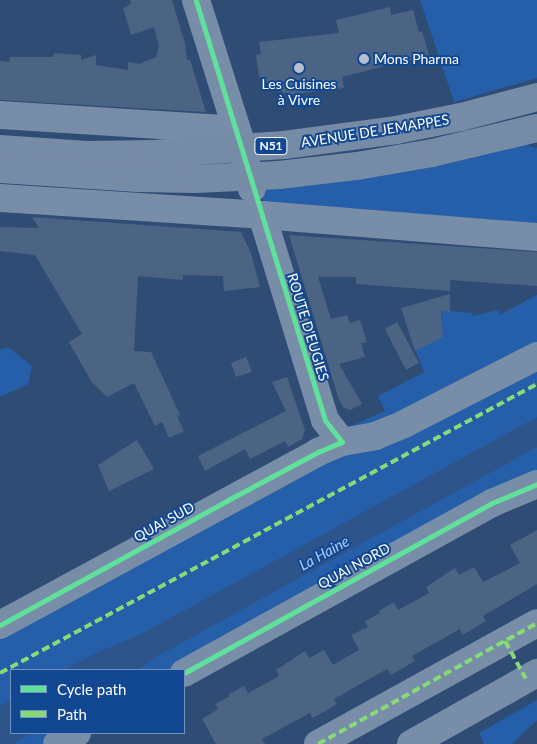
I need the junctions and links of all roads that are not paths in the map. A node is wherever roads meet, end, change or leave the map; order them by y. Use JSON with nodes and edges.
{"nodes":[{"id":1,"x":196,"y":0,"type":"edge"},
{"id":2,"x":537,"y":97,"type":"edge"},
{"id":3,"x":0,"y":116,"type":"edge"},
{"id":4,"x":537,"y":128,"type":"edge"},
{"id":5,"x":239,"y":139,"type":"junction"},
{"id":6,"x":0,"y":149,"type":"edge"},
{"id":7,"x":0,"y":169,"type":"edge"},
{"id":8,"x":250,"y":183,"type":"junction"},
{"id":9,"x":0,"y":198,"type":"edge"},
{"id":10,"x":262,"y":215,"type":"junction"},
{"id":11,"x":537,"y":237,"type":"edge"},
{"id":12,"x":537,"y":356,"type":"edge"},
{"id":13,"x":342,"y":442,"type":"junction"},
{"id":14,"x":537,"y":484,"type":"edge"},
{"id":15,"x":537,"y":623,"type":"edge"},
{"id":16,"x":0,"y":625,"type":"edge"},
{"id":17,"x":505,"y":641,"type":"junction"},
{"id":18,"x":185,"y":673,"type":"edge"},
{"id":19,"x":532,"y":676,"type":"edge"},
{"id":20,"x":75,"y":734,"type":"edge"},
{"id":21,"x":56,"y":744,"type":"edge"},
{"id":22,"x":318,"y":744,"type":"edge"},
{"id":23,"x":411,"y":744,"type":"edge"}],
"edges":[{"from":1,"to":5,"type":"street"},
{"from":2,"to":5,"type":"main road","name":"AVENUE DE JEMAPPES","number":"N51"},
{"from":3,"to":5,"type":"street","name":"AVENUE DE JEMAPPES"},
{"from":4,"to":8,"type":"main road","number":"N51"},
{"from":5,"to":6,"type":"main road","name":"AVENUE DE JEMAPPES","number":"N51"},
{"from":5,"to":8,"type":"street"},
{"from":7,"to":8,"type":"main road","number":"N51"},
{"from":9,"to":10,"type":"street"},
{"from":10,"to":11,"type":"street"},
{"from":10,"to":13,"type":"street","name":"ROUTE D'EUGIES"},
{"from":12,"to":13,"type":"street","name":"QUAI SUD"},
{"from":13,"to":16,"type":"street","name":"QUAI SUD"},
{"from":14,"to":18,"type":"street","name":"QUAI NORD"},
{"from":15,"to":17,"type":"street"},
{"from":17,"to":19,"type":"street"},
{"from":17,"to":22,"type":"street"},
{"from":19,"to":23,"type":"street"},
{"from":20,"to":21,"type":"street"}]}
